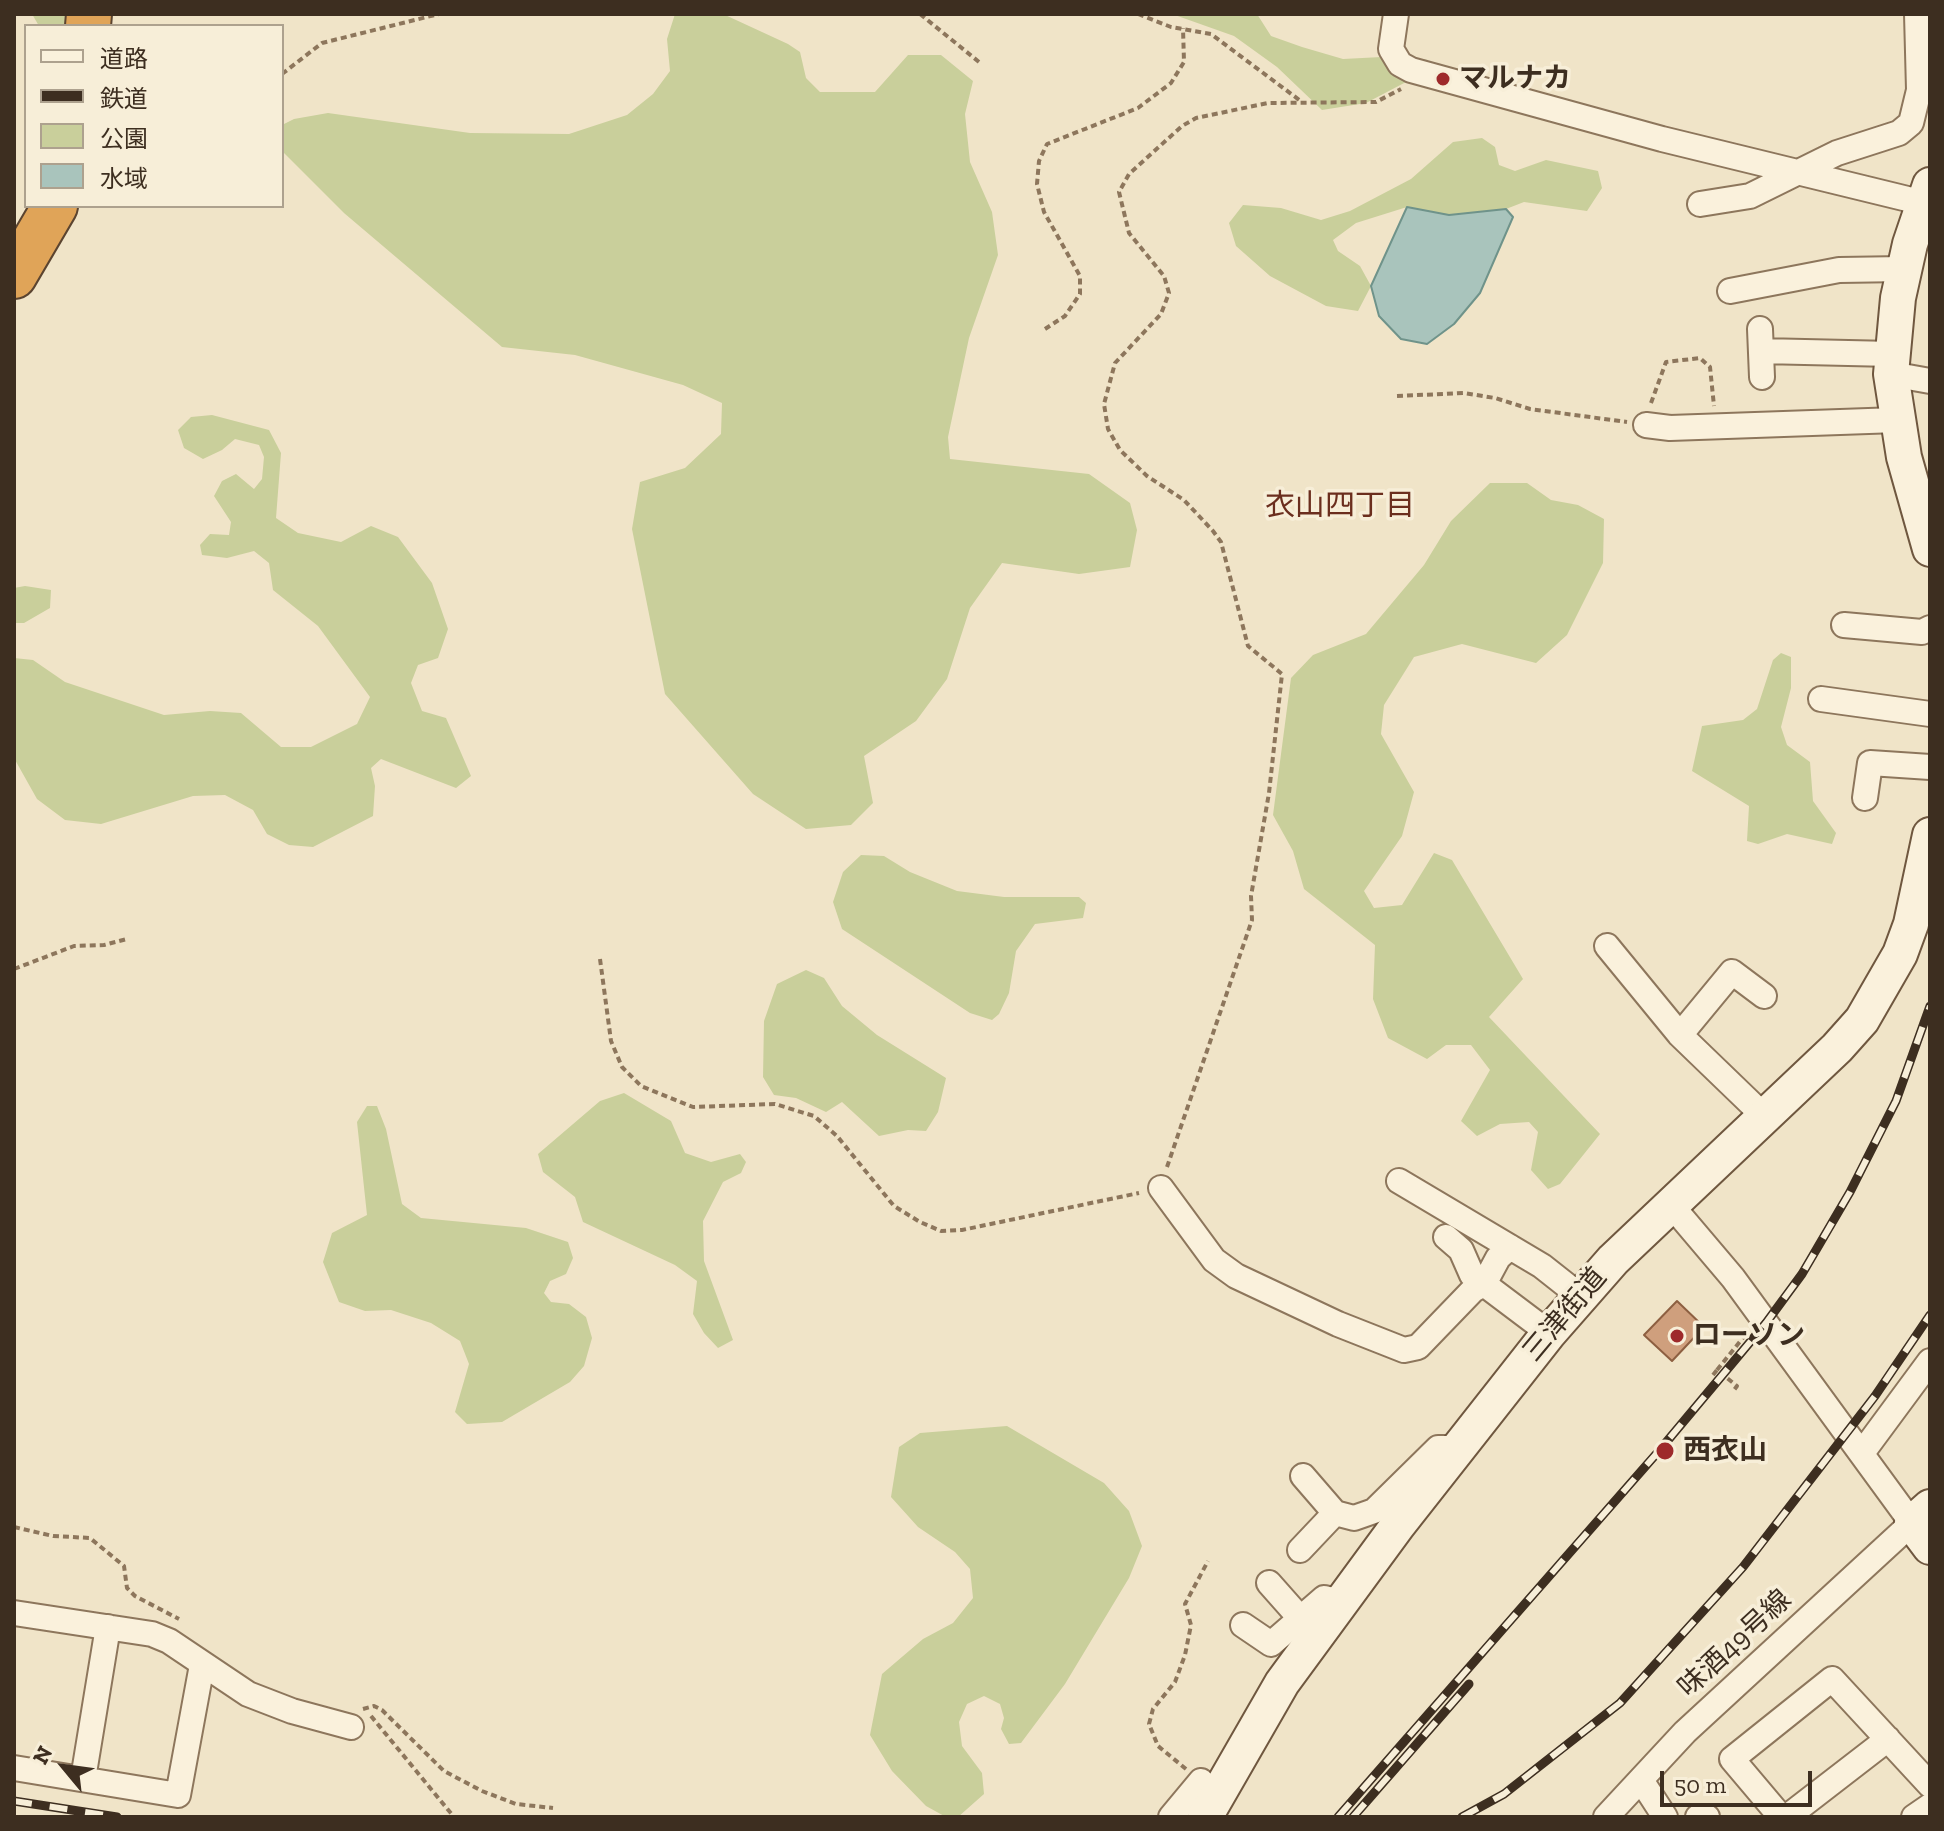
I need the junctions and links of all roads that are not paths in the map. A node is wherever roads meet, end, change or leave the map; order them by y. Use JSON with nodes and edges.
{"nodes":[{"id":1,"x":1396,"y":14,"type":"edge"},
{"id":2,"x":1917,"y":14,"type":"edge"},
{"id":3,"x":1800,"y":172,"type":"junction"},
{"id":4,"x":1927,"y":194,"type":"edge"},
{"id":5,"x":1700,"y":204,"type":"dead end"},
{"id":6,"x":32,"y":208,"type":"edge"},
{"id":7,"x":54,"y":208,"type":"edge"},
{"id":8,"x":14,"y":238,"type":"edge"},
{"id":9,"x":1904,"y":269,"type":"junction"},
{"id":10,"x":14,"y":276,"type":"edge"},
{"id":11,"x":1730,"y":291,"type":"dead end"},
{"id":12,"x":1892,"y":364,"type":"junction"},
{"id":13,"x":1762,"y":377,"type":"dead end"},
{"id":14,"x":1930,"y":381,"type":"edge"},
{"id":15,"x":1897,"y":420,"type":"junction"},
{"id":16,"x":1646,"y":425,"type":"road end"},
{"id":17,"x":1930,"y":549,"type":"edge"},
{"id":18,"x":1844,"y":625,"type":"dead end"},
{"id":19,"x":1930,"y":628,"type":"edge"},
{"id":20,"x":1821,"y":699,"type":"dead end"},
{"id":21,"x":1930,"y":714,"type":"edge"},
{"id":22,"x":1930,"y":767,"type":"edge"},
{"id":23,"x":1865,"y":798,"type":"dead end"},
{"id":24,"x":1930,"y":835,"type":"edge"},
{"id":25,"x":1607,"y":946,"type":"dead end"},
{"id":26,"x":1764,"y":996,"type":"dead end"},
{"id":27,"x":1680,"y":1035,"type":"junction"},
{"id":28,"x":1765,"y":1117,"type":"junction"},
{"id":29,"x":1399,"y":1181,"type":"dead end"},
{"id":30,"x":1161,"y":1188,"type":"road end"},
{"id":31,"x":1672,"y":1206,"type":"junction"},
{"id":32,"x":1446,"y":1237,"type":"dead end"},
{"id":33,"x":1510,"y":1247,"type":"junction"},
{"id":34,"x":1484,"y":1284,"type":"junction"},
{"id":35,"x":1580,"y":1296,"type":"junction"},
{"id":36,"x":1549,"y":1333,"type":"junction"},
{"id":37,"x":1930,"y":1361,"type":"edge"},
{"id":38,"x":1459,"y":1447,"type":"junction"},
{"id":39,"x":1862,"y":1453,"type":"junction"},
{"id":40,"x":1303,"y":1476,"type":"dead end"},
{"id":41,"x":1335,"y":1513,"type":"junction"},
{"id":42,"x":1924,"y":1525,"type":"edge"},
{"id":43,"x":1300,"y":1550,"type":"dead end"},
{"id":44,"x":1269,"y":1583,"type":"dead end"},
{"id":45,"x":1342,"y":1602,"type":"junction"},
{"id":46,"x":14,"y":1615,"type":"edge"},
{"id":47,"x":1300,"y":1618,"type":"junction"},
{"id":48,"x":1243,"y":1625,"type":"dead end"},
{"id":49,"x":108,"y":1627,"type":"junction"},
{"id":50,"x":202,"y":1665,"type":"junction"},
{"id":51,"x":355,"y":1715,"type":"road end"},
{"id":52,"x":1888,"y":1739,"type":"junction"},
{"id":53,"x":14,"y":1768,"type":"edge"},
{"id":54,"x":83,"y":1779,"type":"junction"},
{"id":55,"x":1641,"y":1780,"type":"junction"},
{"id":56,"x":1201,"y":1781,"type":"road end"},
{"id":57,"x":1930,"y":1785,"type":"edge"},
{"id":58,"x":1930,"y":1806,"type":"edge"},
{"id":59,"x":1171,"y":1817,"type":"edge"},
{"id":60,"x":1205,"y":1817,"type":"edge"},
{"id":61,"x":1606,"y":1817,"type":"edge"},
{"id":62,"x":1665,"y":1817,"type":"edge"},
{"id":63,"x":1698,"y":1817,"type":"edge"},
{"id":64,"x":1707,"y":1817,"type":"edge"},
{"id":65,"x":1784,"y":1817,"type":"edge"},
{"id":66,"x":1914,"y":1817,"type":"edge"}],
"edges":[{"from":1,"to":3,"type":"street"},
{"from":2,"to":3,"type":"street"},
{"from":3,"to":4,"type":"street"},
{"from":3,"to":5,"type":"street"},
{"from":4,"to":9,"type":"street"},
{"from":6,"to":8,"type":"highway"},
{"from":7,"to":10,"type":"highway"},
{"from":9,"to":11,"type":"street"},
{"from":9,"to":12,"type":"street"},
{"from":12,"to":13,"type":"street"},
{"from":12,"to":14,"type":"street"},
{"from":12,"to":15,"type":"street"},
{"from":15,"to":16,"type":"street"},
{"from":15,"to":17,"type":"street"},
{"from":18,"to":19,"type":"street"},
{"from":20,"to":21,"type":"street"},
{"from":22,"to":23,"type":"street"},
{"from":24,"to":28,"type":"street","name":"三津街道"},
{"from":25,"to":27,"type":"street"},
{"from":26,"to":27,"type":"street"},
{"from":27,"to":28,"type":"street"},
{"from":28,"to":31,"type":"street","name":"三津街道"},
{"from":29,"to":33,"type":"street"},
{"from":30,"to":34,"type":"street"},
{"from":31,"to":35,"type":"street","name":"三津街道"},
{"from":31,"to":39,"type":"street"},
{"from":32,"to":34,"type":"street"},
{"from":33,"to":34,"type":"street"},
{"from":33,"to":35,"type":"street"},
{"from":34,"to":36,"type":"street"},
{"from":35,"to":36,"type":"street","name":"三津街道"},
{"from":36,"to":38,"type":"street","name":"三津街道"},
{"from":37,"to":39,"type":"street"},
{"from":38,"to":41,"type":"street"},
{"from":38,"to":45,"type":"street","name":"三津街道"},
{"from":39,"to":42,"type":"street"},
{"from":40,"to":41,"type":"street"},
{"from":41,"to":43,"type":"street"},
{"from":42,"to":55,"type":"street","name":"味酒49号線"},
{"from":44,"to":47,"type":"street"},
{"from":45,"to":47,"type":"street"},
{"from":45,"to":60,"type":"street","name":"三津街道"},
{"from":46,"to":49,"type":"street"},
{"from":47,"to":48,"type":"street"},
{"from":49,"to":50,"type":"street"},
{"from":49,"to":54,"type":"street"},
{"from":50,"to":51,"type":"street"},
{"from":50,"to":54,"type":"street"},
{"from":52,"to":57,"type":"street"},
{"from":52,"to":65,"type":"street"},
{"from":52,"to":65,"type":"street"},
{"from":53,"to":54,"type":"street"},
{"from":55,"to":61,"type":"street","name":"味酒49号線"},
{"from":55,"to":62,"type":"street"},
{"from":56,"to":59,"type":"street"},
{"from":58,"to":66,"type":"street"},
{"from":63,"to":64,"type":"street"}]}
